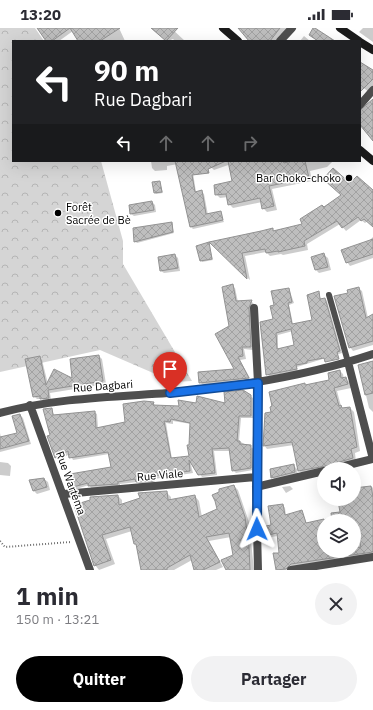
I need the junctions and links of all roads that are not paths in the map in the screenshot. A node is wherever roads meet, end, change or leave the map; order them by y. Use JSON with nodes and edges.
{"nodes":[{"id":1,"x":223,"y":28,"type":"edge"},
{"id":2,"x":292,"y":28,"type":"edge"},
{"id":3,"x":340,"y":28,"type":"edge"},
{"id":4,"x":237,"y":40,"type":"edge"},
{"id":5,"x":281,"y":40,"type":"edge"},
{"id":6,"x":358,"y":40,"type":"edge"},
{"id":7,"x":361,"y":42,"type":"edge"},
{"id":8,"x":373,"y":50,"type":"edge"},
{"id":9,"x":373,"y":90,"type":"edge"},
{"id":10,"x":361,"y":104,"type":"edge"},
{"id":11,"x":361,"y":151,"type":"edge"},
{"id":12,"x":373,"y":161,"type":"edge"},
{"id":13,"x":329,"y":295,"type":"dead end"},
{"id":14,"x":254,"y":308,"type":"dead end"},
{"id":15,"x":373,"y":354,"type":"edge"},
{"id":16,"x":348,"y":362,"type":"junction"},
{"id":17,"x":258,"y":383,"type":"junction"},
{"id":18,"x":30,"y":405,"type":"junction"},
{"id":19,"x":0,"y":413,"type":"edge"},
{"id":20,"x":373,"y":459,"type":"edge"},
{"id":21,"x":361,"y":462,"type":"edge"},
{"id":22,"x":317,"y":473,"type":"edge"},
{"id":23,"x":258,"y":477,"type":"junction"},
{"id":24,"x":256,"y":487,"type":"junction"},
{"id":25,"x":64,"y":494,"type":"junction"},
{"id":26,"x":373,"y":557,"type":"edge"},
{"id":27,"x":90,"y":570,"type":"edge"},
{"id":28,"x":258,"y":570,"type":"edge"},
{"id":29,"x":291,"y":570,"type":"edge"}],
"edges":[{"from":1,"to":4,"type":"street"},
{"from":2,"to":5,"type":"street"},
{"from":3,"to":6,"type":"street"},
{"from":7,"to":8,"type":"street"},
{"from":9,"to":10,"type":"street"},
{"from":11,"to":12,"type":"street"},
{"from":13,"to":16,"type":"lane"},
{"from":14,"to":17,"type":"street"},
{"from":15,"to":16,"type":"street","name":"Rue Dagbari"},
{"from":16,"to":17,"type":"street","name":"Rue Dagbari"},
{"from":16,"to":20,"type":"street"},
{"from":17,"to":18,"type":"street","name":"Rue Dagbari"},
{"from":17,"to":23,"type":"street"},
{"from":18,"to":19,"type":"street","name":"Rue Dagbari"},
{"from":18,"to":25,"type":"street","name":"Rue Wartéma"},
{"from":20,"to":21,"type":"street"},
{"from":22,"to":24,"type":"street"},
{"from":23,"to":24,"type":"street"},
{"from":23,"to":25,"type":"street","name":"Rue Viale"},
{"from":24,"to":28,"type":"street"},
{"from":25,"to":27,"type":"street","name":"Rue Wartéma"},
{"from":26,"to":29,"type":"street"}]}
